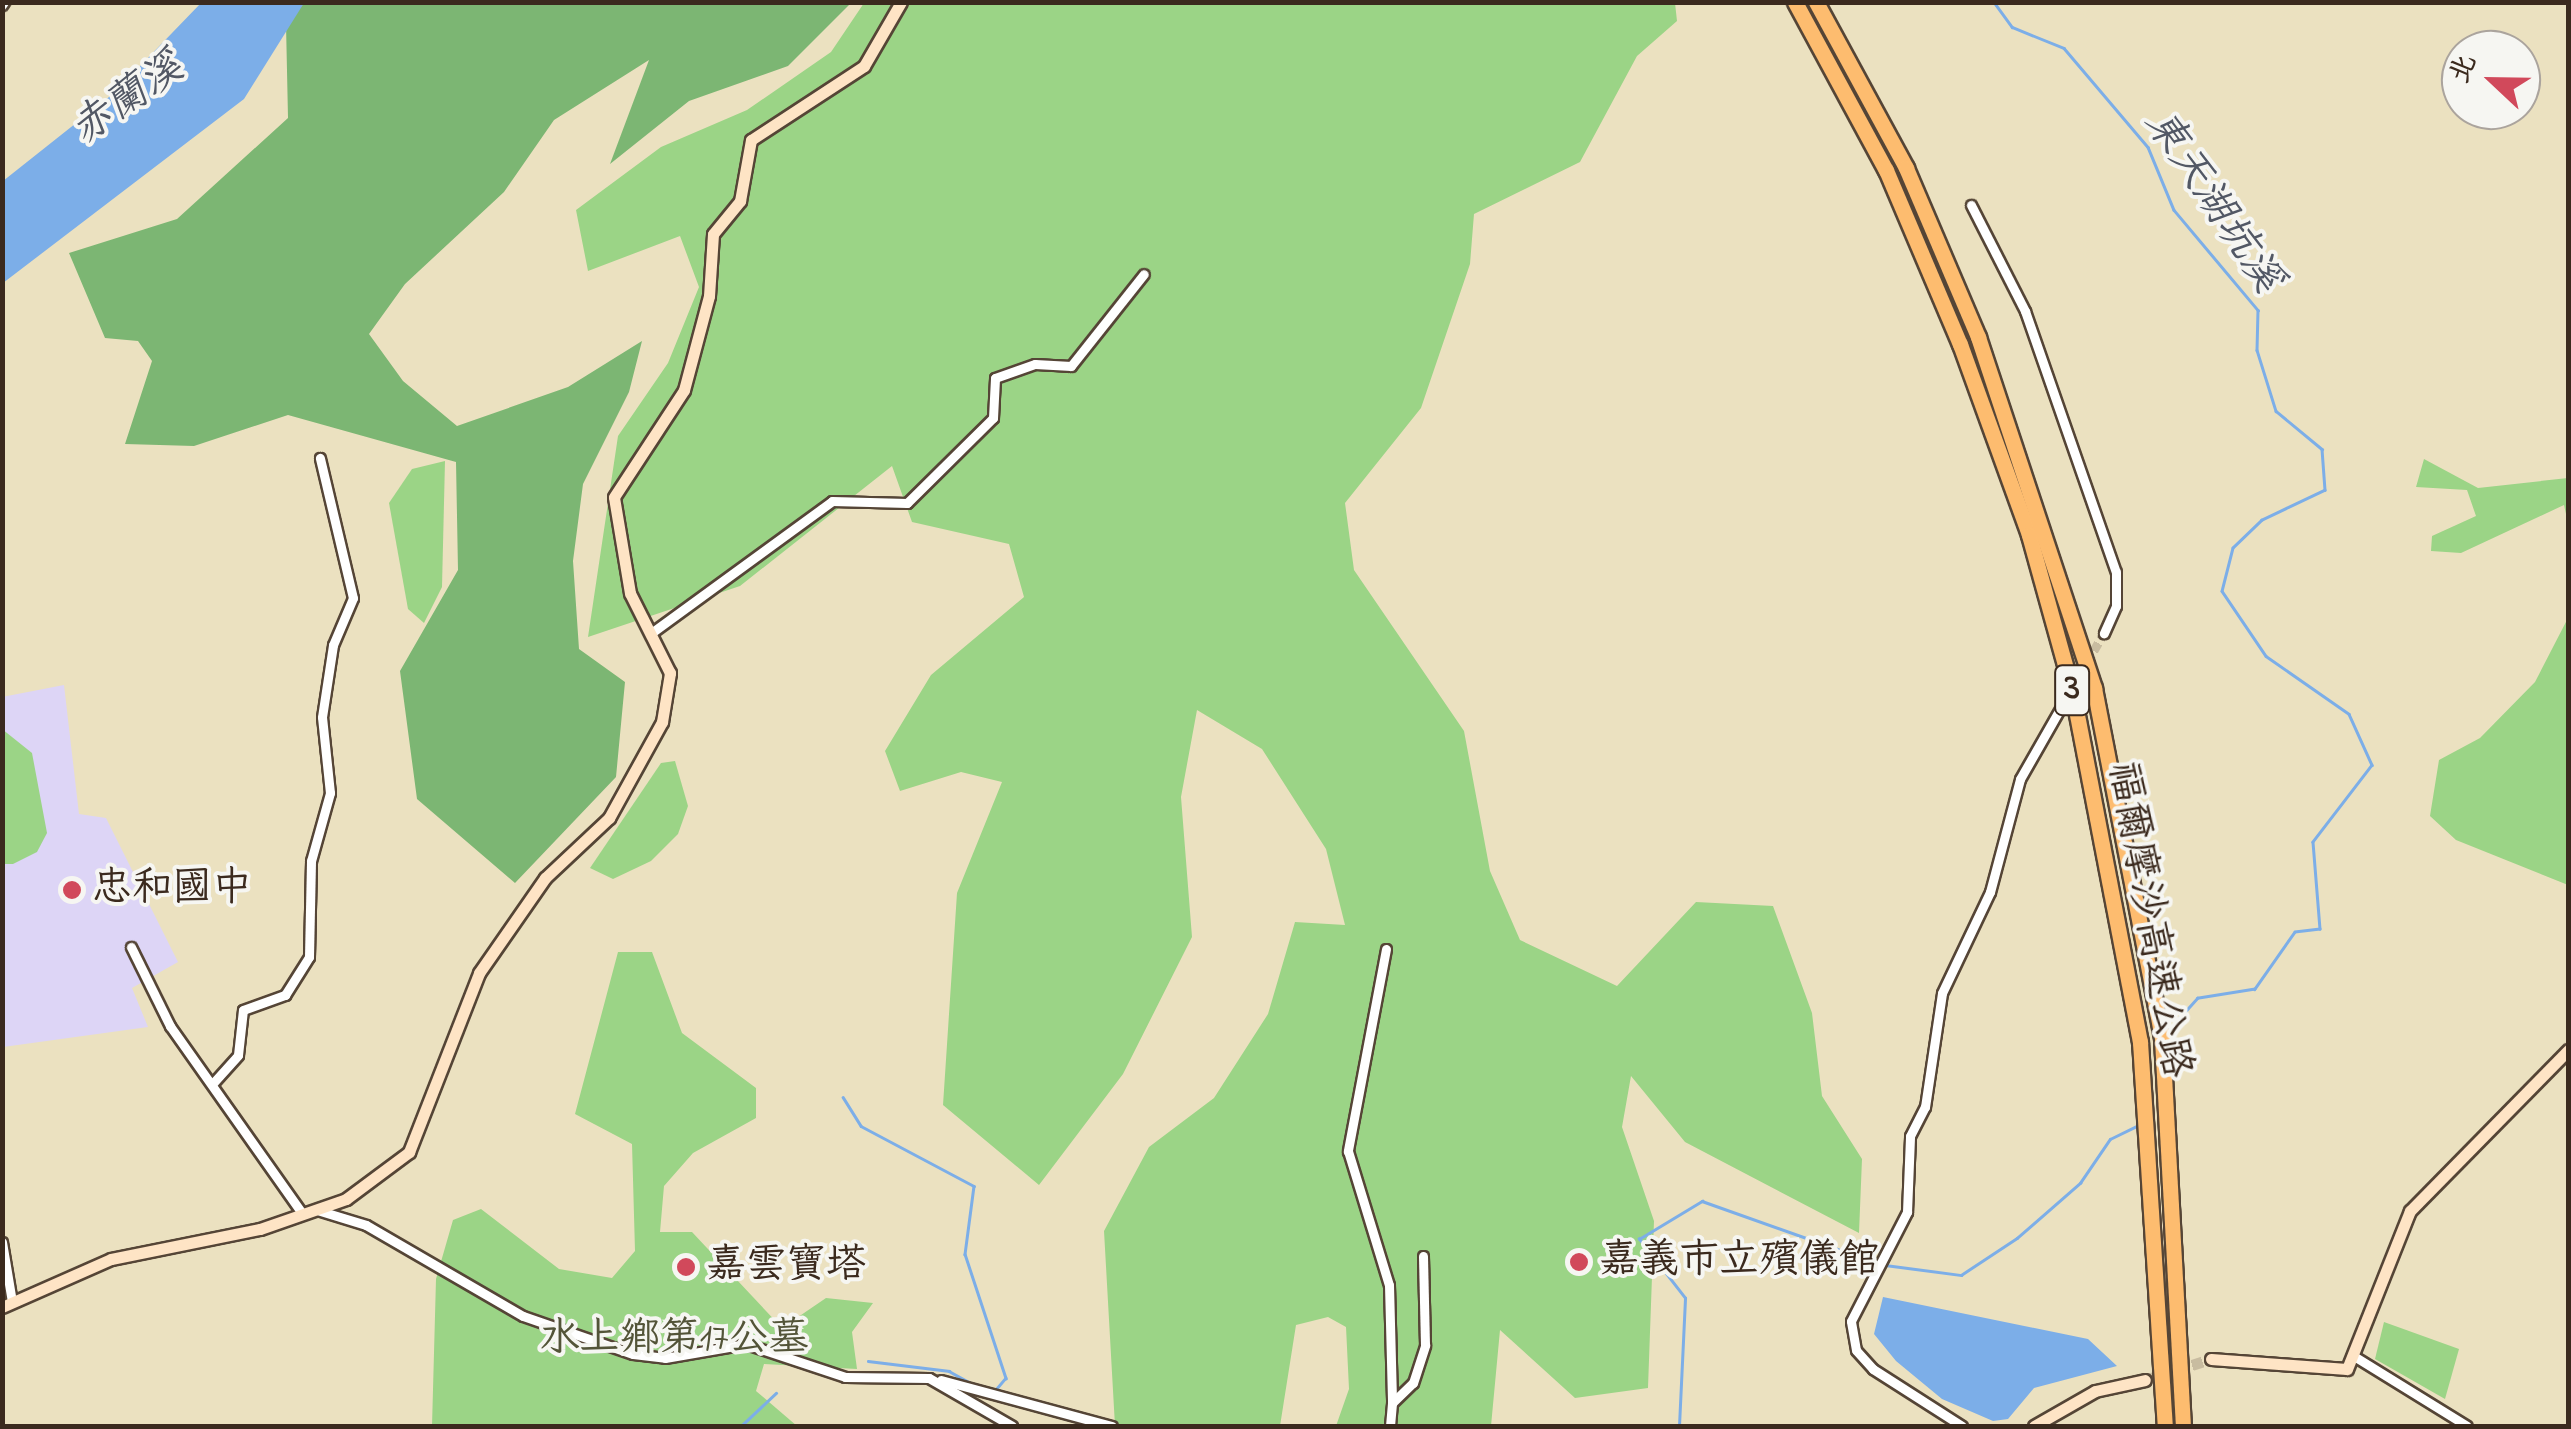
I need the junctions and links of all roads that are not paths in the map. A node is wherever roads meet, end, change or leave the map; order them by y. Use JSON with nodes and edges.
{"nodes":[{"id":1,"x":901,"y":2,"type":"edge"},
{"id":2,"x":1794,"y":2,"type":"edge"},
{"id":3,"x":1816,"y":2,"type":"edge"},
{"id":4,"x":1971,"y":205,"type":"dead end"},
{"id":5,"x":1144,"y":274,"type":"dead end"},
{"id":6,"x":320,"y":458,"type":"dead end"},
{"id":7,"x":654,"y":631,"type":"junction"},
{"id":8,"x":2104,"y":633,"type":"tunnel mouth"},
{"id":9,"x":2060,"y":708,"type":"tunnel mouth"},
{"id":10,"x":130,"y":947,"type":"dead end"},
{"id":11,"x":1386,"y":949,"type":"dead end"},
{"id":12,"x":2568,"y":1050,"type":"edge"},
{"id":13,"x":214,"y":1082,"type":"junction"},
{"id":14,"x":305,"y":1210,"type":"junction"},
{"id":15,"x":2,"y":1242,"type":"edge"},
{"id":16,"x":1422,"y":1256,"type":"dead end"},
{"id":17,"x":7,"y":1304,"type":"edge"},
{"id":18,"x":2357,"y":1358,"type":"junction"},
{"id":19,"x":2211,"y":1359,"type":"tunnel mouth"},
{"id":20,"x":929,"y":1378,"type":"junction"},
{"id":21,"x":2146,"y":1380,"type":"tunnel mouth"},
{"id":22,"x":1392,"y":1403,"type":"junction"},
{"id":23,"x":1012,"y":1426,"type":"edge"},
{"id":24,"x":1112,"y":1426,"type":"edge"},
{"id":25,"x":1390,"y":1426,"type":"edge"},
{"id":26,"x":1962,"y":1426,"type":"edge"},
{"id":27,"x":2034,"y":1426,"type":"edge"},
{"id":28,"x":2165,"y":1426,"type":"edge"},
{"id":29,"x":2183,"y":1426,"type":"edge"},
{"id":30,"x":2467,"y":1426,"type":"edge"}],
"edges":[{"from":1,"to":7,"type":"street"},
{"from":2,"to":28,"type":"highway","name":"福爾摩沙高速公路","number":"3"},
{"from":3,"to":29,"type":"highway","name":"福爾摩沙高速公路","number":"3"},
{"from":4,"to":8,"type":"street"},
{"from":5,"to":7,"type":"street"},
{"from":6,"to":13,"type":"street"},
{"from":7,"to":14,"type":"street"},
{"from":9,"to":26,"type":"street"},
{"from":10,"to":13,"type":"street"},
{"from":11,"to":22,"type":"street"},
{"from":12,"to":18,"type":"street"},
{"from":13,"to":14,"type":"street"},
{"from":14,"to":17,"type":"street"},
{"from":14,"to":20,"type":"street"},
{"from":15,"to":17,"type":"street"},
{"from":16,"to":22,"type":"street"},
{"from":18,"to":19,"type":"street"},
{"from":18,"to":30,"type":"street"},
{"from":20,"to":23,"type":"street"},
{"from":20,"to":24,"type":"street"},
{"from":21,"to":27,"type":"street"},
{"from":22,"to":25,"type":"street"}]}
